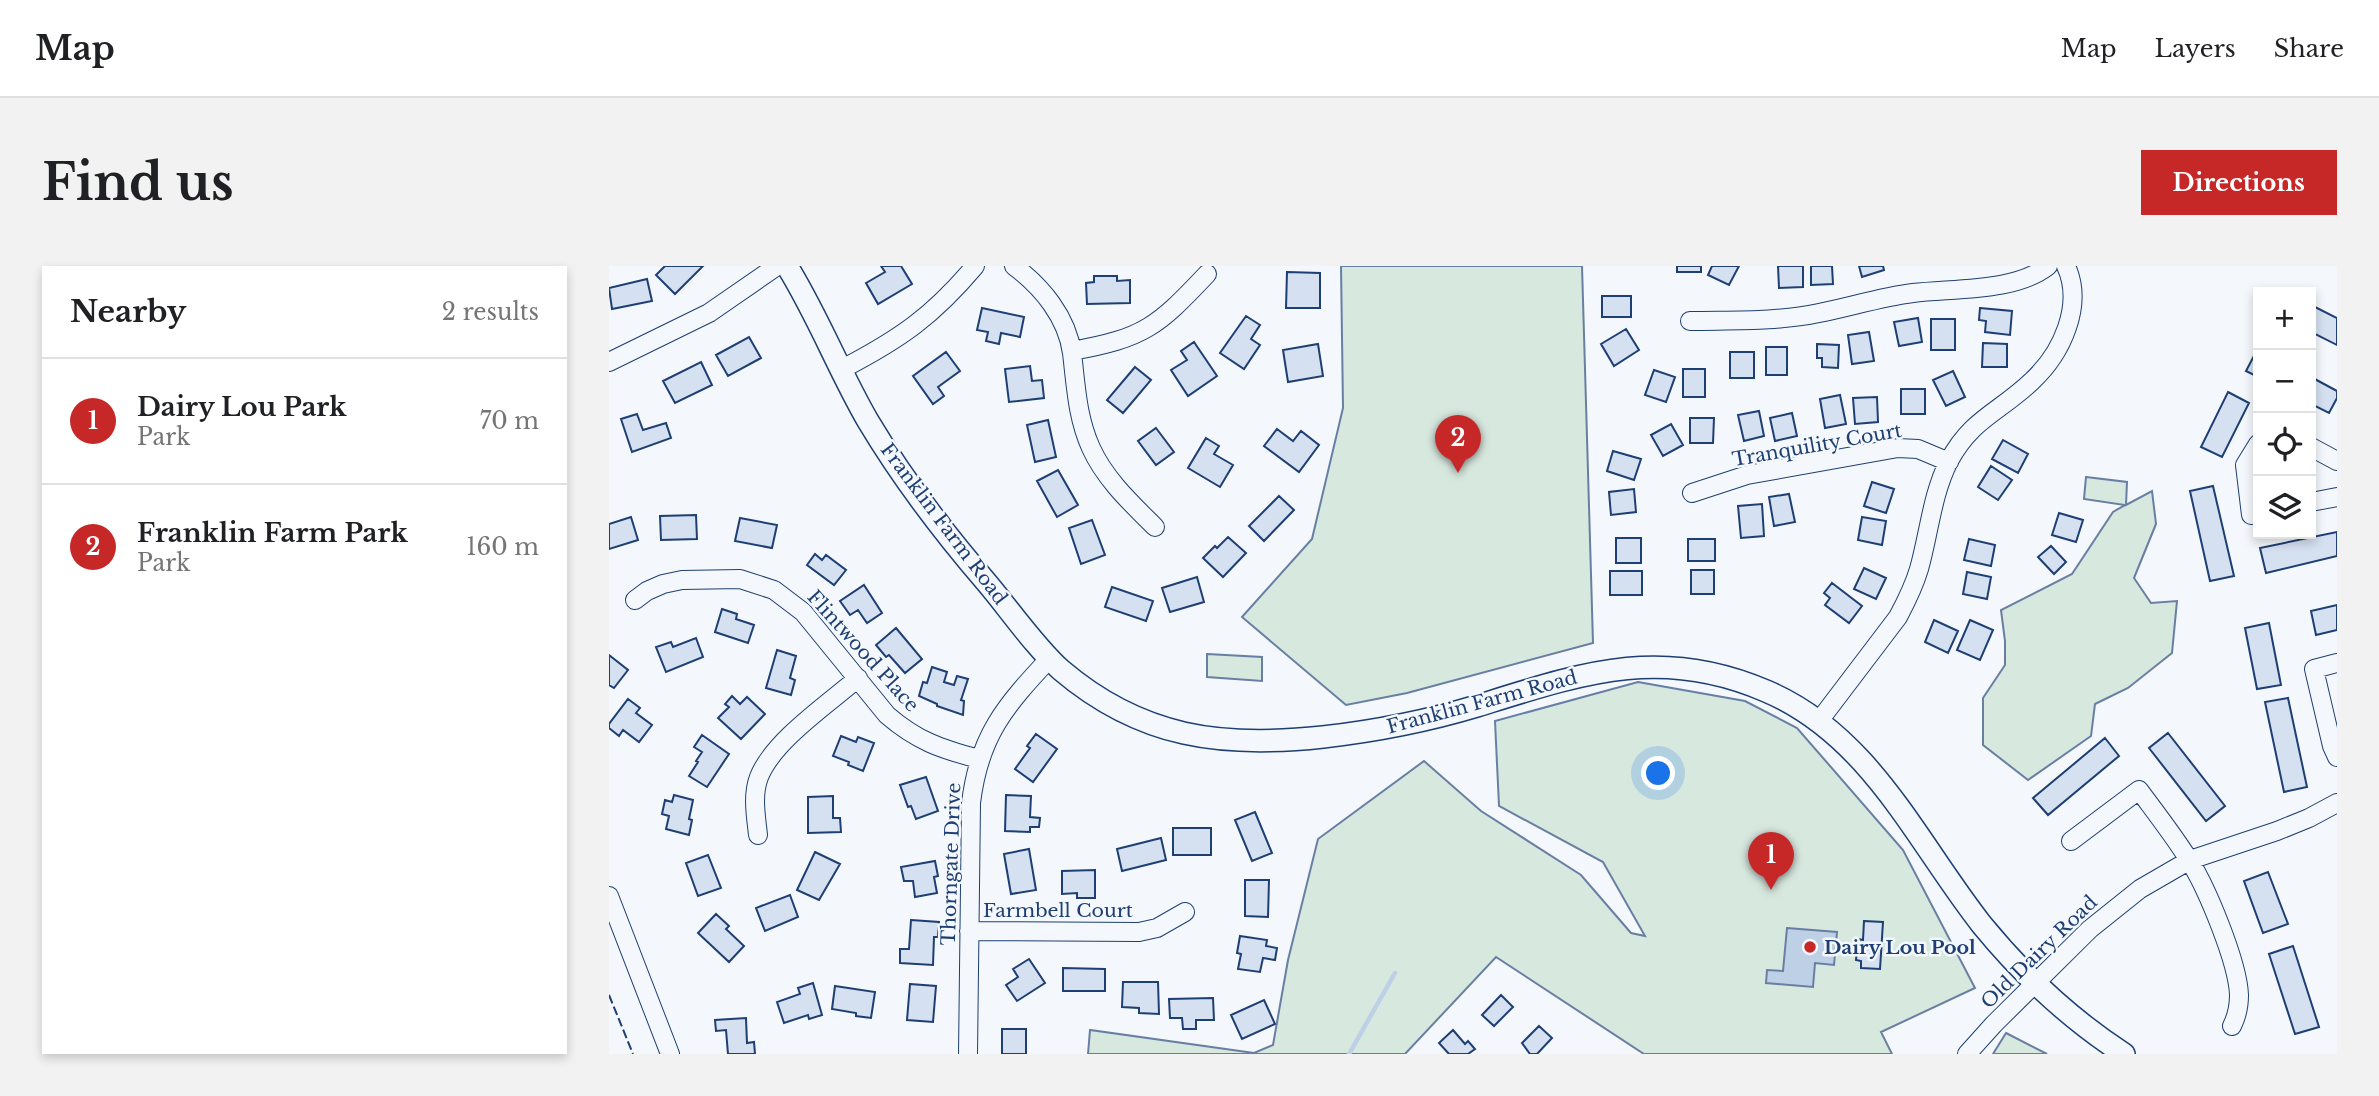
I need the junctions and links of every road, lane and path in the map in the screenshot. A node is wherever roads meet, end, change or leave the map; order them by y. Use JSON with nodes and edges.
{"nodes":[{"id":1,"x":777,"y":266,"type":"edge"},
{"id":2,"x":787,"y":266,"type":"edge"},
{"id":3,"x":975,"y":266,"type":"edge"},
{"id":4,"x":1014,"y":266,"type":"edge"},
{"id":5,"x":2048,"y":266,"type":"edge"},
{"id":6,"x":2066,"y":266,"type":"edge"},
{"id":7,"x":1207,"y":274,"type":"dead end"},
{"id":8,"x":1690,"y":321,"type":"dead end"},
{"id":9,"x":1072,"y":351,"type":"junction"},
{"id":10,"x":609,"y":362,"type":"edge"},
{"id":11,"x":842,"y":369,"type":"junction"},
{"id":12,"x":2316,"y":450,"type":"edge"},
{"id":13,"x":2253,"y":452,"type":"edge"},
{"id":14,"x":2337,"y":461,"type":"edge"},
{"id":15,"x":1949,"y":462,"type":"junction"},
{"id":16,"x":1692,"y":493,"type":"dead end"},
{"id":17,"x":2337,"y":497,"type":"edge"},
{"id":18,"x":2316,"y":501,"type":"edge"},
{"id":19,"x":2253,"y":514,"type":"edge"},
{"id":20,"x":1155,"y":527,"type":"dead end"},
{"id":21,"x":635,"y":600,"type":"dead end"},
{"id":22,"x":1050,"y":658,"type":"junction"},
{"id":23,"x":2337,"y":663,"type":"edge"},
{"id":24,"x":857,"y":678,"type":"junction"},
{"id":25,"x":1819,"y":721,"type":"junction"},
{"id":26,"x":2337,"y":757,"type":"edge"},
{"id":27,"x":979,"y":759,"type":"junction"},
{"id":28,"x":2337,"y":803,"type":"edge"},
{"id":29,"x":758,"y":835,"type":"dead end"},
{"id":30,"x":2071,"y":841,"type":"dead end"},
{"id":31,"x":2189,"y":860,"type":"junction"},
{"id":32,"x":609,"y":896,"type":"edge"},
{"id":33,"x":1185,"y":912,"type":"dead end"},
{"id":34,"x":969,"y":931,"type":"junction"},
{"id":35,"x":2035,"y":983,"type":"junction"},
{"id":36,"x":2232,"y":1026,"type":"dead end"},
{"id":37,"x":670,"y":1054,"type":"edge"},
{"id":38,"x":968,"y":1054,"type":"edge"},
{"id":39,"x":1967,"y":1054,"type":"edge"},
{"id":40,"x":2124,"y":1054,"type":"edge"}],
"edges":[{"from":1,"to":10,"type":"street"},
{"from":2,"to":11,"type":"main road","name":"Franklin Farm Road"},
{"from":3,"to":11,"type":"street"},
{"from":4,"to":9,"type":"street"},
{"from":5,"to":8,"type":"street"},
{"from":6,"to":15,"type":"street"},
{"from":7,"to":9,"type":"street"},
{"from":9,"to":20,"type":"street"},
{"from":11,"to":22,"type":"main road","name":"Franklin Farm Road"},
{"from":12,"to":14,"type":"street"},
{"from":13,"to":19,"type":"street"},
{"from":15,"to":16,"type":"street","name":"Tranquility Court"},
{"from":15,"to":25,"type":"street"},
{"from":17,"to":18,"type":"street"},
{"from":21,"to":24,"type":"street","name":"Flintwood Place"},
{"from":22,"to":25,"type":"main road","name":"Franklin Farm Road"},
{"from":22,"to":27,"type":"street","name":"Thorngate Drive"},
{"from":23,"to":26,"type":"street"},
{"from":24,"to":27,"type":"street","name":"Flintwood Place"},
{"from":24,"to":29,"type":"street"},
{"from":25,"to":35,"type":"main road","name":"Franklin Farm Road"},
{"from":27,"to":34,"type":"street","name":"Thorngate Drive"},
{"from":28,"to":31,"type":"street","name":"Old Dairy Road"},
{"from":30,"to":31,"type":"street"},
{"from":31,"to":35,"type":"street","name":"Old Dairy Road"},
{"from":31,"to":36,"type":"street"},
{"from":32,"to":37,"type":"street"},
{"from":33,"to":34,"type":"street","name":"Farmbell Court"},
{"from":34,"to":38,"type":"street","name":"Thorngate Drive"},
{"from":35,"to":39,"type":"street","name":"Old Dairy Road"},
{"from":35,"to":40,"type":"main road","name":"Franklin Farm Road"}]}
